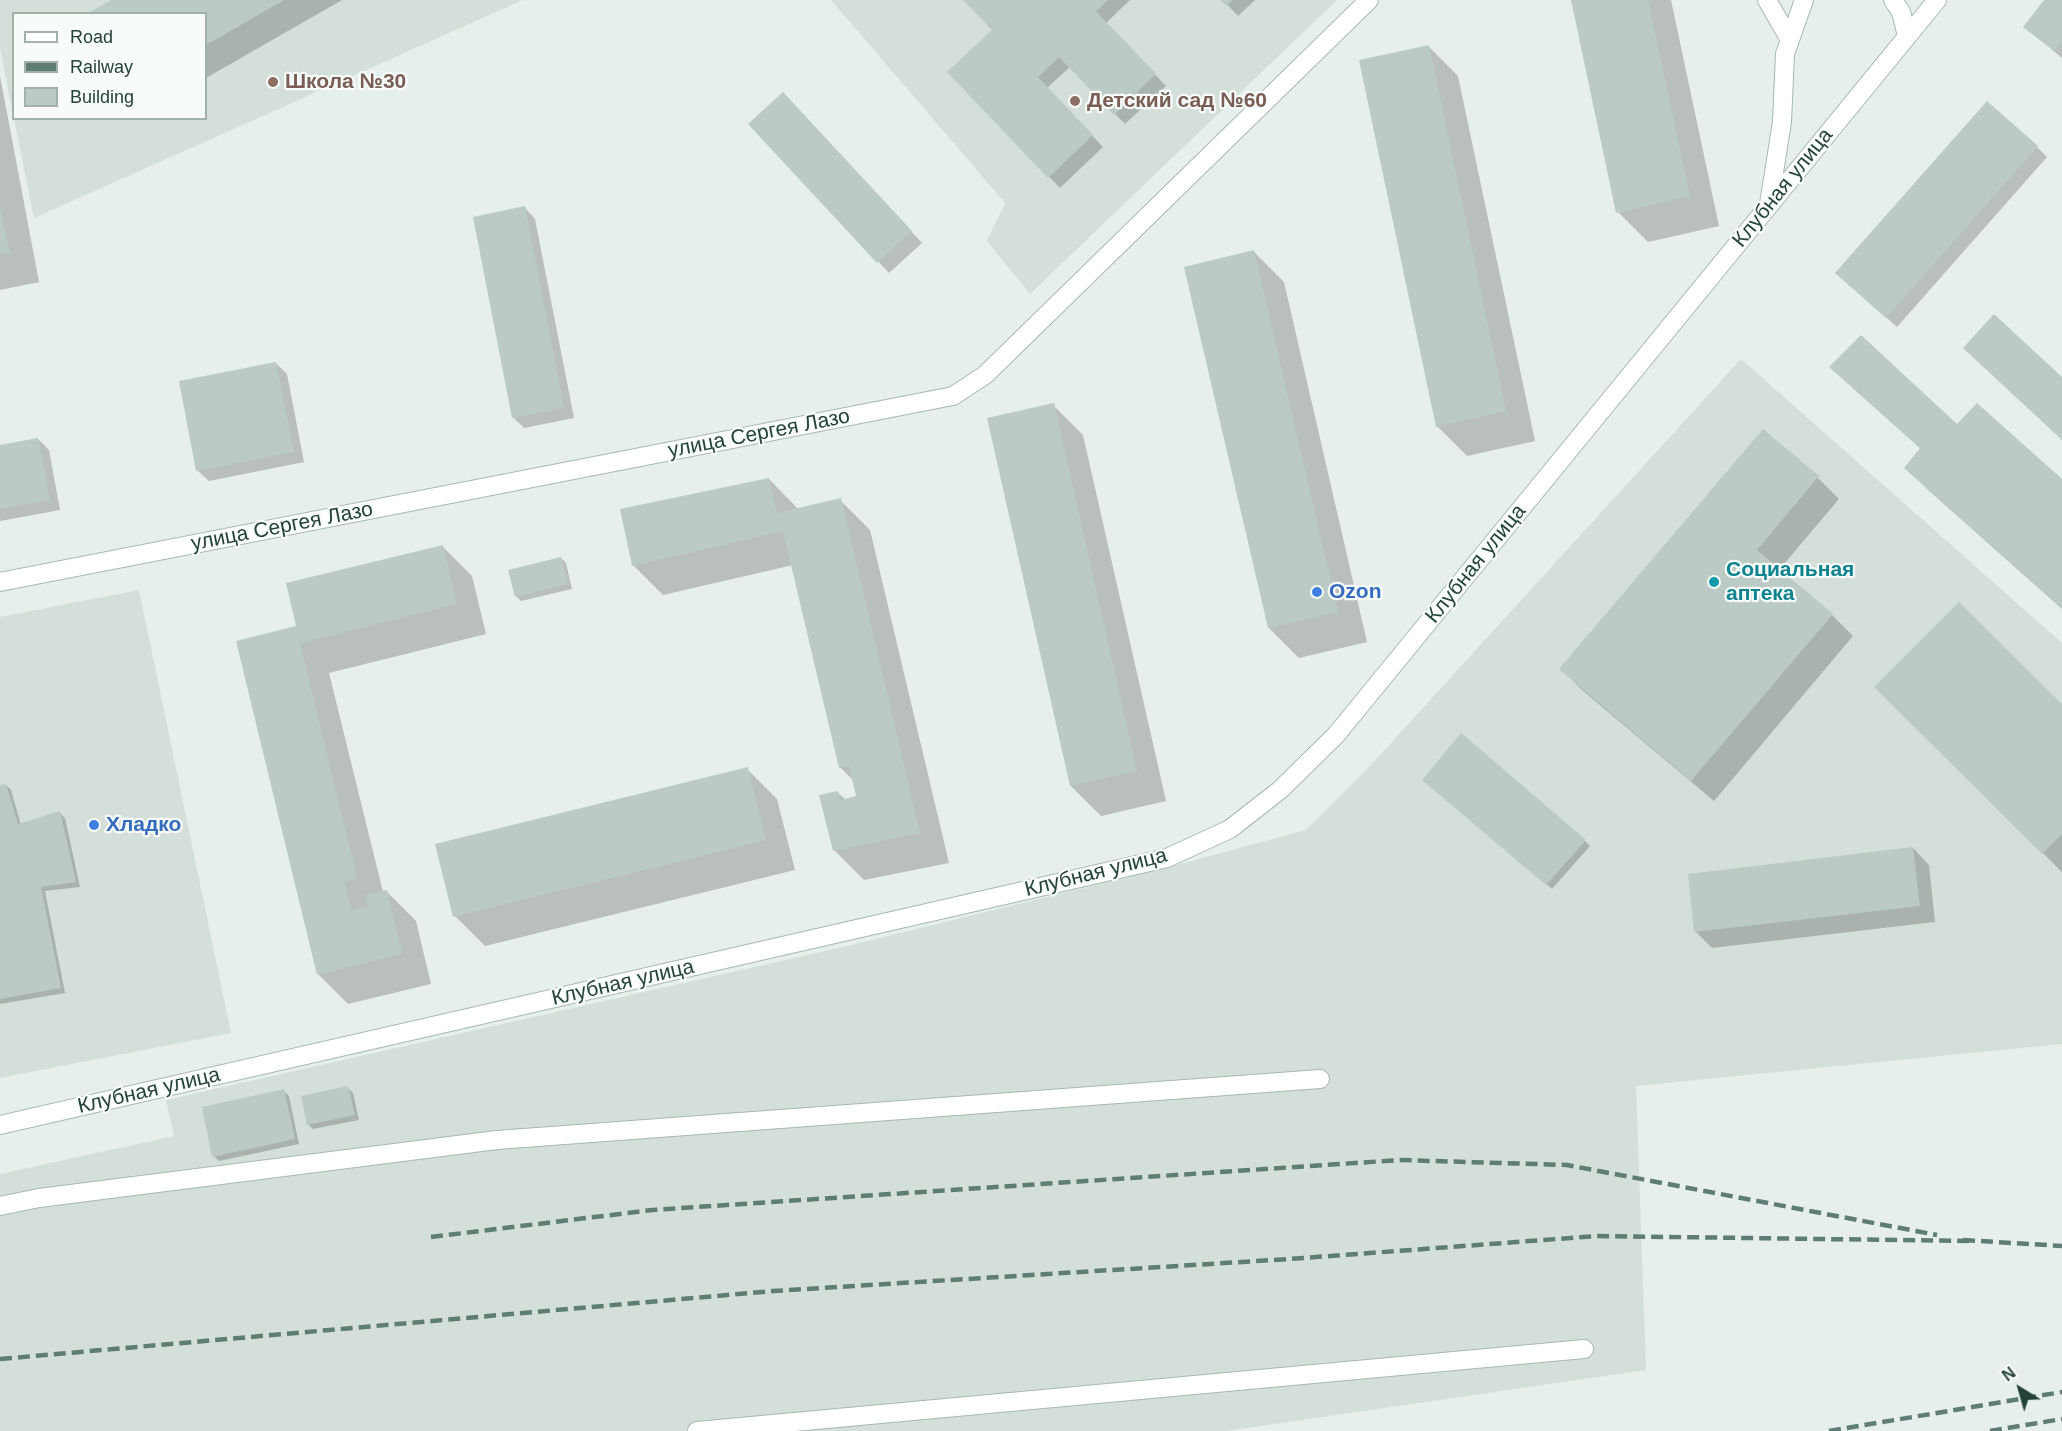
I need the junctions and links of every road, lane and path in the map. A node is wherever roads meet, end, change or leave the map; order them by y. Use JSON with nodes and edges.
{"nodes":[{"id":1,"x":1369,"y":0,"type":"edge"},
{"id":2,"x":1767,"y":0,"type":"edge"},
{"id":3,"x":1804,"y":0,"type":"edge"},
{"id":4,"x":1893,"y":0,"type":"edge"},
{"id":5,"x":1937,"y":0,"type":"edge"},
{"id":6,"x":1907,"y":36,"type":"junction"},
{"id":7,"x":1790,"y":40,"type":"junction"},
{"id":8,"x":1769,"y":206,"type":"junction"},
{"id":9,"x":0,"y":582,"type":"edge"},
{"id":10,"x":1320,"y":1079,"type":"dead end"},
{"id":11,"x":0,"y":1125,"type":"edge"},
{"id":12,"x":0,"y":1206,"type":"edge"},
{"id":13,"x":1584,"y":1349,"type":"dead end"},
{"id":14,"x":697,"y":1431,"type":"edge"}],
"edges":[{"from":1,"to":9,"type":"street","name":"улица Сергея Лазо"},
{"from":2,"to":7,"type":"street"},
{"from":3,"to":7,"type":"street"},
{"from":4,"to":6,"type":"street"},
{"from":5,"to":6,"type":"street","name":"Клубная улица"},
{"from":6,"to":8,"type":"street","name":"Клубная улица"},
{"from":7,"to":8,"type":"street"},
{"from":8,"to":11,"type":"street","name":"Клубная улица"},
{"from":10,"to":12,"type":"street"},
{"from":13,"to":14,"type":"street"}]}
